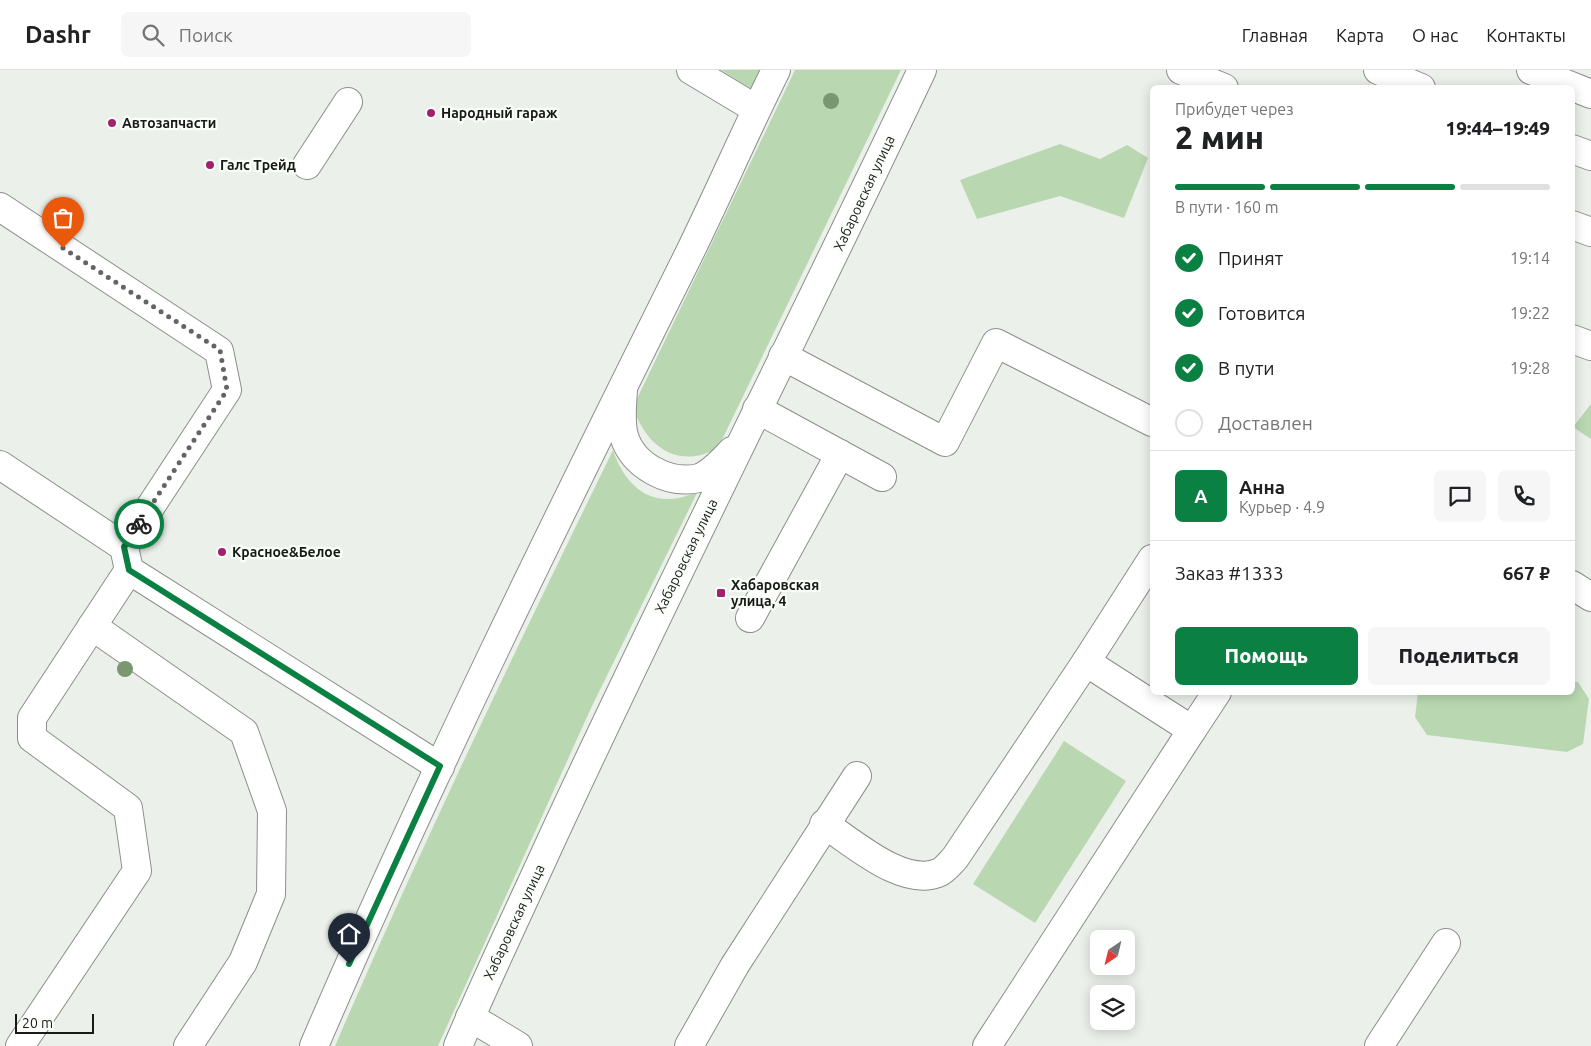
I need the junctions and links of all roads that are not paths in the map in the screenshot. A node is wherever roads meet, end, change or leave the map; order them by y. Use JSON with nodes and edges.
{"nodes":[{"id":1,"x":691,"y":70,"type":"edge"},
{"id":2,"x":776,"y":70,"type":"edge"},
{"id":3,"x":922,"y":70,"type":"edge"},
{"id":4,"x":1181,"y":70,"type":"edge"},
{"id":5,"x":1378,"y":70,"type":"edge"},
{"id":6,"x":1531,"y":70,"type":"edge"},
{"id":7,"x":1217,"y":85,"type":"edge"},
{"id":8,"x":1414,"y":85,"type":"edge"},
{"id":9,"x":1568,"y":85,"type":"edge"},
{"id":10,"x":1575,"y":88,"type":"edge"},
{"id":11,"x":1591,"y":94,"type":"edge"},
{"id":12,"x":348,"y":102,"type":"dead end"},
{"id":13,"x":756,"y":109,"type":"junction"},
{"id":14,"x":1575,"y":150,"type":"edge"},
{"id":15,"x":1591,"y":156,"type":"edge"},
{"id":16,"x":307,"y":165,"type":"dead end"},
{"id":17,"x":0,"y":207,"type":"edge"},
{"id":18,"x":1575,"y":226,"type":"edge"},
{"id":19,"x":1591,"y":232,"type":"edge"},
{"id":20,"x":1575,"y":340,"type":"edge"},
{"id":21,"x":1591,"y":346,"type":"edge"},
{"id":22,"x":783,"y":356,"type":"junction"},
{"id":23,"x":623,"y":384,"type":"junction"},
{"id":24,"x":757,"y":409,"type":"junction"},
{"id":25,"x":1150,"y":421,"type":"edge"},
{"id":26,"x":743,"y":439,"type":"junction"},
{"id":27,"x":840,"y":454,"type":"junction"},
{"id":28,"x":0,"y":465,"type":"edge"},
{"id":29,"x":882,"y":477,"type":"dead end"},
{"id":30,"x":126,"y":559,"type":"junction"},
{"id":31,"x":1150,"y":562,"type":"edge"},
{"id":32,"x":1575,"y":587,"type":"edge"},
{"id":33,"x":1591,"y":597,"type":"edge"},
{"id":34,"x":750,"y":618,"type":"dead end"},
{"id":35,"x":92,"y":626,"type":"junction"},
{"id":36,"x":1086,"y":662,"type":"junction"},
{"id":37,"x":1215,"y":695,"type":"edge"},
{"id":38,"x":1192,"y":730,"type":"junction"},
{"id":39,"x":440,"y":766,"type":"junction"},
{"id":40,"x":857,"y":776,"type":"dead end"},
{"id":41,"x":824,"y":824,"type":"junction"},
{"id":42,"x":1446,"y":943,"type":"dead end"},
{"id":43,"x":470,"y":1017,"type":"junction"},
{"id":44,"x":20,"y":1046,"type":"edge"},
{"id":45,"x":188,"y":1046,"type":"edge"},
{"id":46,"x":314,"y":1046,"type":"edge"},
{"id":47,"x":458,"y":1046,"type":"edge"},
{"id":48,"x":518,"y":1046,"type":"edge"},
{"id":49,"x":689,"y":1046,"type":"edge"},
{"id":50,"x":987,"y":1046,"type":"edge"},
{"id":51,"x":1379,"y":1046,"type":"edge"}],
"edges":[{"from":1,"to":13,"type":"main road"},
{"from":2,"to":13,"type":"main road"},
{"from":3,"to":22,"type":"main road","name":"Хабаровская улица"},
{"from":4,"to":7,"type":"main road"},
{"from":5,"to":8,"type":"main road"},
{"from":6,"to":9,"type":"main road"},
{"from":10,"to":11,"type":"main road"},
{"from":12,"to":16,"type":"main road"},
{"from":13,"to":23,"type":"main road"},
{"from":14,"to":15,"type":"main road"},
{"from":17,"to":30,"type":"main road"},
{"from":18,"to":19,"type":"main road"},
{"from":20,"to":21,"type":"main road"},
{"from":22,"to":24,"type":"main road","name":"Хабаровская улица"},
{"from":22,"to":25,"type":"main road"},
{"from":23,"to":26,"type":"main road"},
{"from":23,"to":39,"type":"main road"},
{"from":24,"to":26,"type":"main road","name":"Хабаровская улица"},
{"from":24,"to":27,"type":"main road"},
{"from":26,"to":43,"type":"main road","name":"Хабаровская улица"},
{"from":27,"to":29,"type":"main road"},
{"from":27,"to":34,"type":"main road"},
{"from":28,"to":30,"type":"main road"},
{"from":30,"to":35,"type":"main road"},
{"from":30,"to":39,"type":"main road"},
{"from":31,"to":36,"type":"main road"},
{"from":32,"to":33,"type":"main road"},
{"from":35,"to":44,"type":"main road"},
{"from":35,"to":45,"type":"main road"},
{"from":36,"to":38,"type":"main road"},
{"from":36,"to":41,"type":"main road"},
{"from":37,"to":38,"type":"main road"},
{"from":38,"to":50,"type":"main road"},
{"from":39,"to":46,"type":"main road"},
{"from":40,"to":41,"type":"main road"},
{"from":41,"to":49,"type":"main road"},
{"from":42,"to":51,"type":"main road"},
{"from":43,"to":47,"type":"main road","name":"Хабаровская улица"},
{"from":43,"to":48,"type":"main road"}]}
